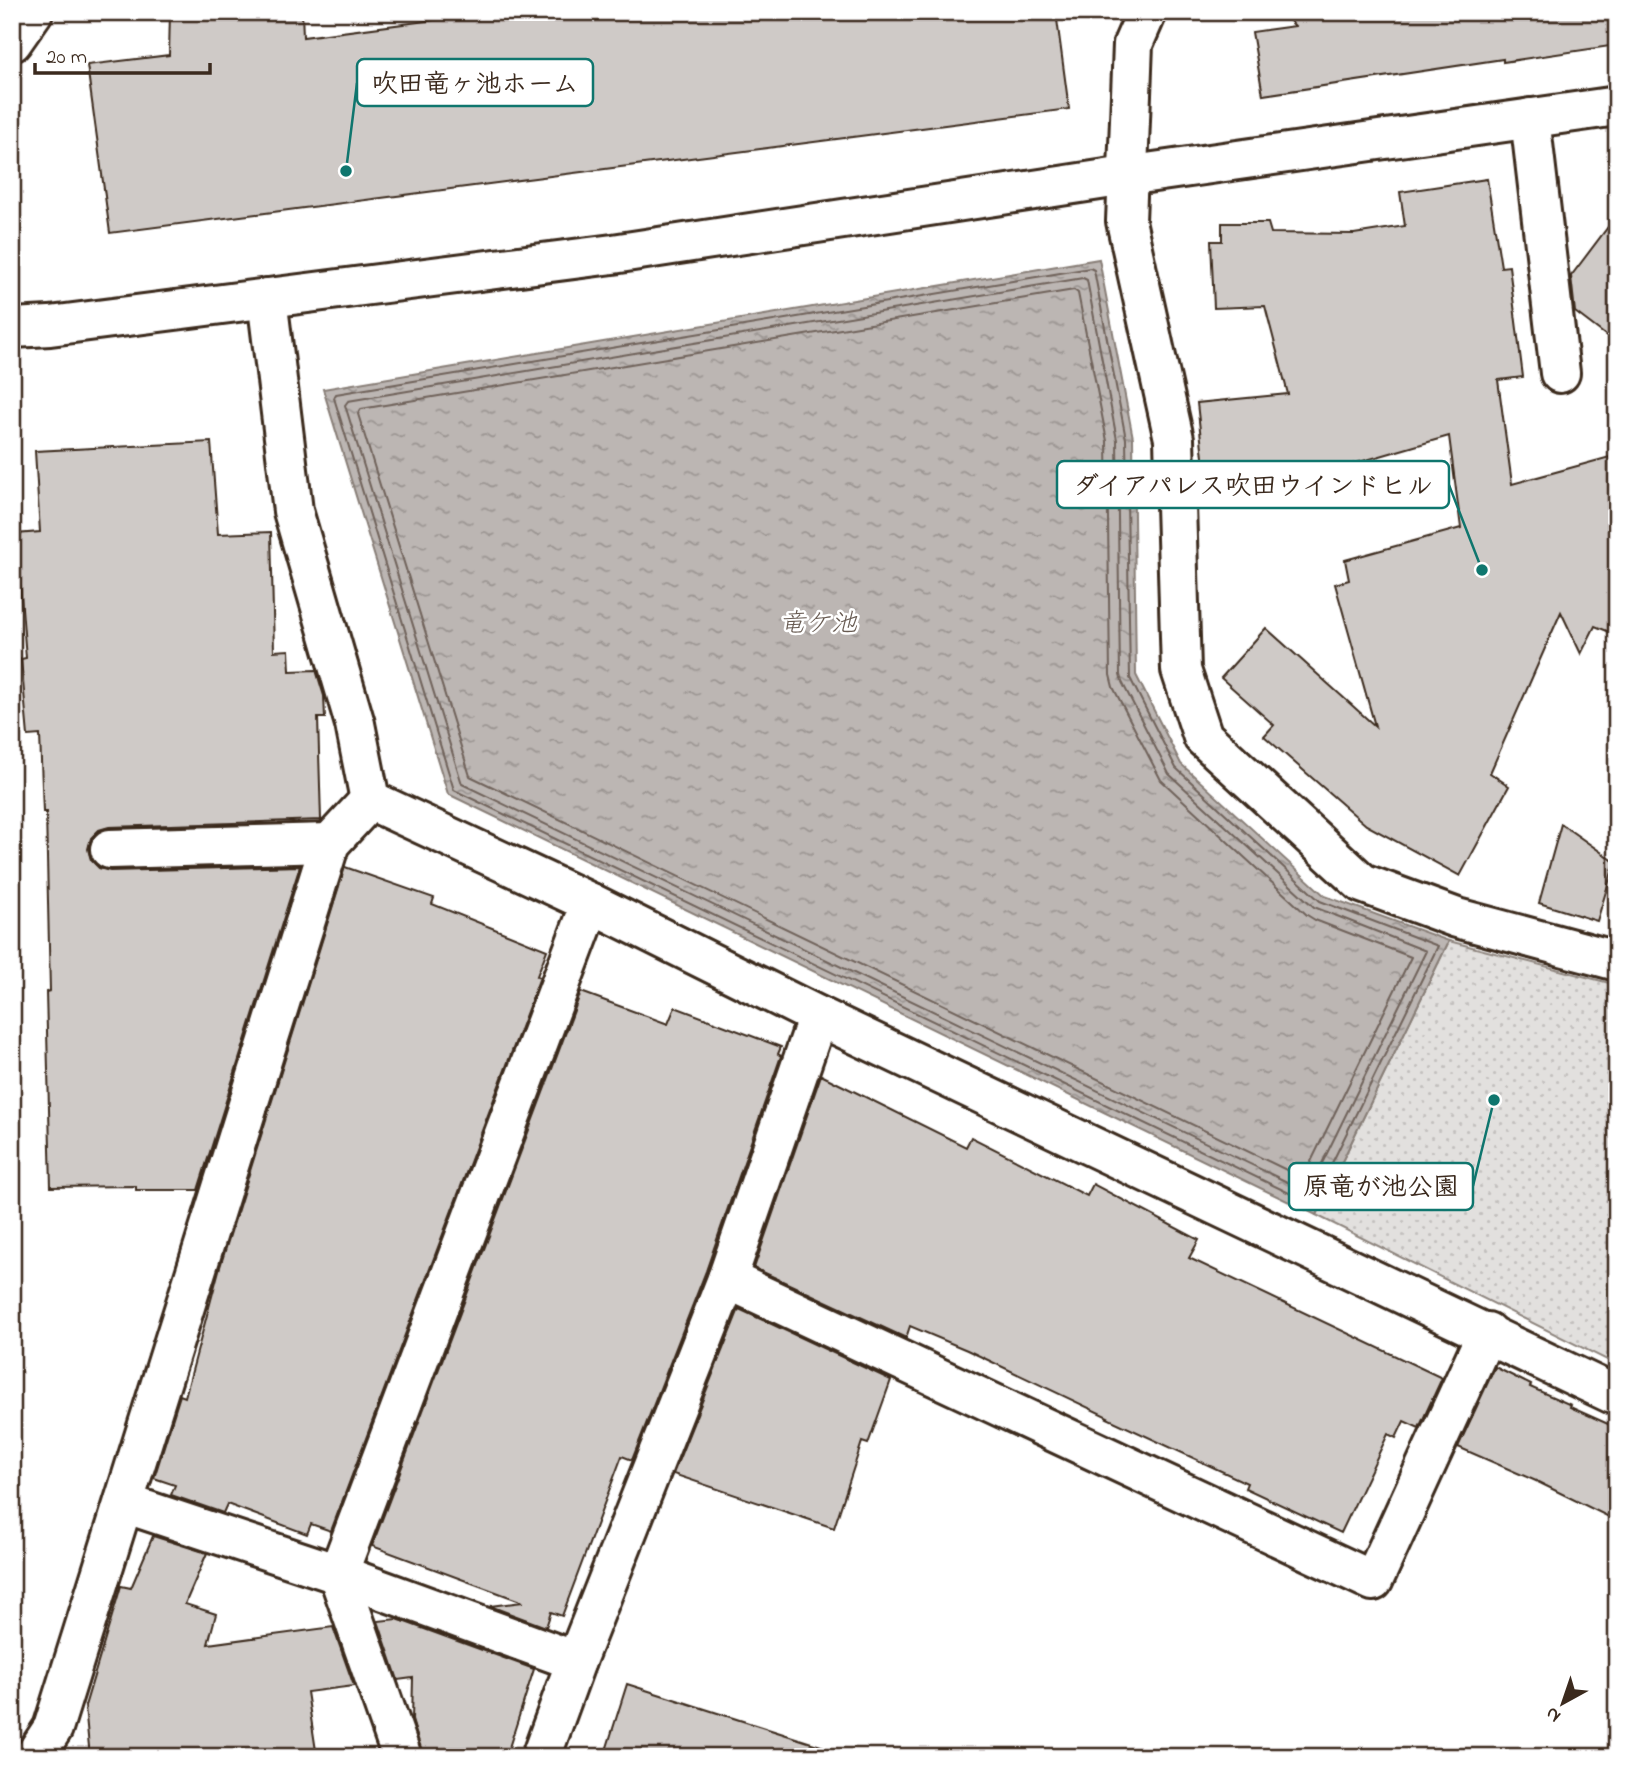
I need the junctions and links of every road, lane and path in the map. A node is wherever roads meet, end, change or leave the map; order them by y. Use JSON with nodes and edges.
{"nodes":[{"id":1,"x":33,"y":12,"type":"edge"},
{"id":2,"x":1147,"y":12,"type":"edge"},
{"id":3,"x":12,"y":41,"type":"edge"},
{"id":4,"x":1617,"y":106,"type":"edge"},
{"id":5,"x":1530,"y":118,"type":"junction"},
{"id":6,"x":1126,"y":176,"type":"junction"},
{"id":7,"x":267,"y":298,"type":"junction"},
{"id":8,"x":12,"y":328,"type":"edge"},
{"id":9,"x":1560,"y":373,"type":"dead end"},
{"id":10,"x":370,"y":800,"type":"junction"},
{"id":11,"x":330,"y":843,"type":"junction"},
{"id":12,"x":110,"y":849,"type":"dead end"},
{"id":13,"x":591,"y":903,"type":"junction"},
{"id":14,"x":1617,"y":961,"type":"edge"},
{"id":15,"x":818,"y":1016,"type":"junction"},
{"id":16,"x":727,"y":1279,"type":"junction"},
{"id":17,"x":1487,"y":1332,"type":"junction"},
{"id":18,"x":1617,"y":1396,"type":"edge"},
{"id":19,"x":124,"y":1503,"type":"junction"},
{"id":20,"x":338,"y":1574,"type":"junction"},
{"id":21,"x":576,"y":1661,"type":"junction"},
{"id":22,"x":34,"y":1757,"type":"edge"},
{"id":23,"x":402,"y":1757,"type":"edge"},
{"id":24,"x":541,"y":1757,"type":"edge"}],
"edges":[{"from":1,"to":3,"type":"street"},
{"from":2,"to":6,"type":"street"},
{"from":4,"to":5,"type":"street"},
{"from":5,"to":6,"type":"street"},
{"from":5,"to":9,"type":"street"},
{"from":6,"to":7,"type":"street"},
{"from":6,"to":14,"type":"street"},
{"from":7,"to":8,"type":"street"},
{"from":7,"to":10,"type":"street"},
{"from":10,"to":11,"type":"street"},
{"from":10,"to":13,"type":"street"},
{"from":11,"to":12,"type":"street"},
{"from":11,"to":19,"type":"street"},
{"from":13,"to":15,"type":"street"},
{"from":13,"to":20,"type":"street"},
{"from":15,"to":16,"type":"street"},
{"from":15,"to":17,"type":"street"},
{"from":16,"to":17,"type":"street"},
{"from":16,"to":21,"type":"street"},
{"from":17,"to":18,"type":"street"},
{"from":19,"to":20,"type":"street"},
{"from":19,"to":22,"type":"street"},
{"from":20,"to":21,"type":"street"},
{"from":20,"to":23,"type":"street"},
{"from":21,"to":24,"type":"street"}]}
